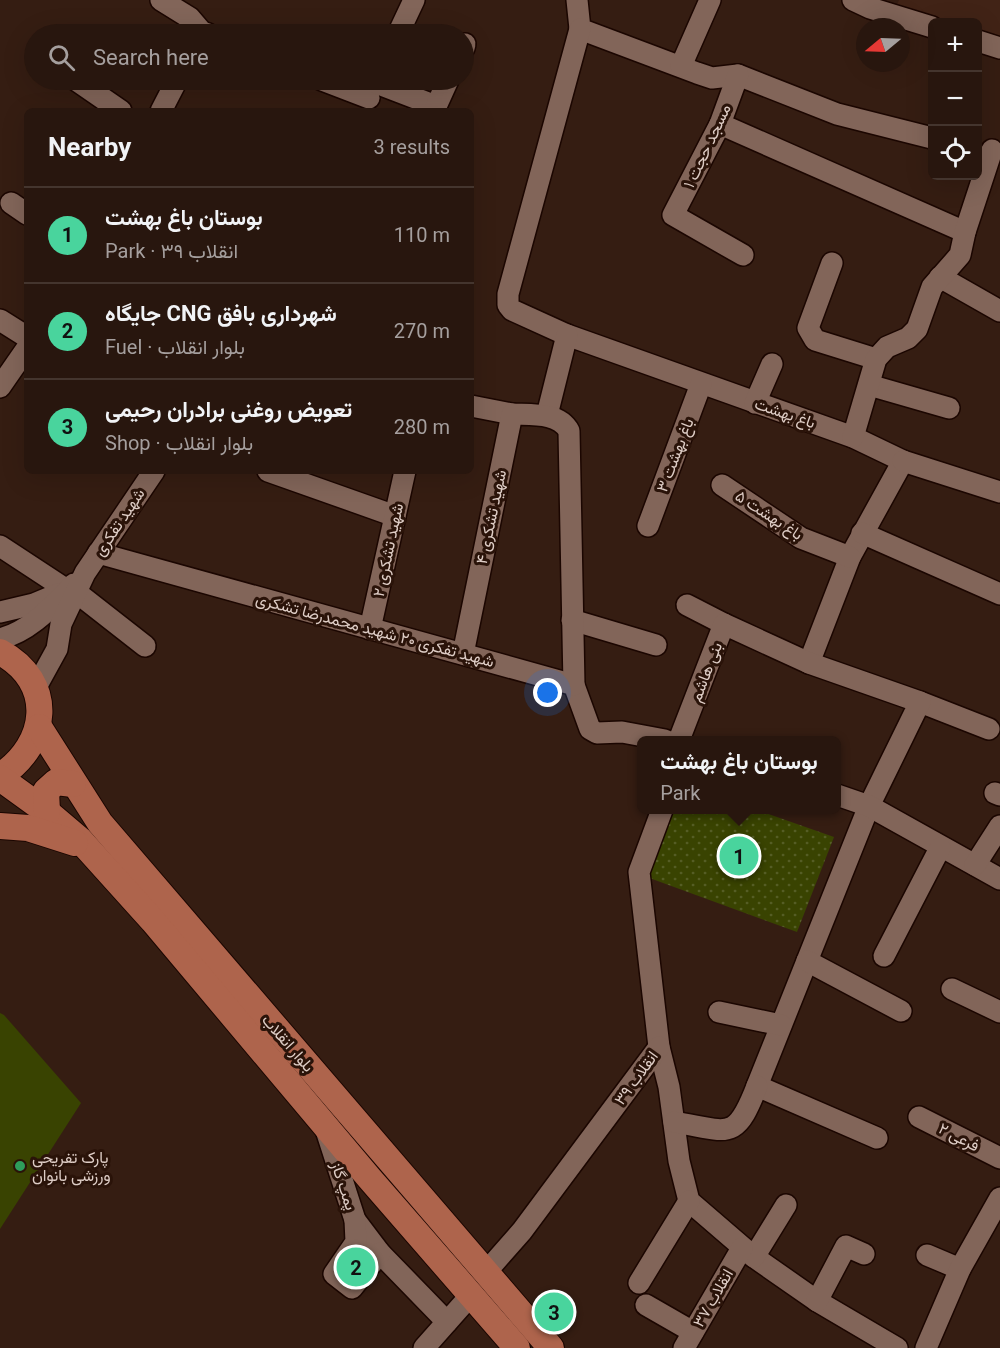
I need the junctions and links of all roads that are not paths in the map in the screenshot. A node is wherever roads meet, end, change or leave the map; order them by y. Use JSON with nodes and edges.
{"nodes":[{"id":1,"x":161,"y":0,"type":"edge"},
{"id":2,"x":414,"y":0,"type":"edge"},
{"id":3,"x":577,"y":0,"type":"edge"},
{"id":4,"x":710,"y":0,"type":"edge"},
{"id":5,"x":853,"y":0,"type":"edge"},
{"id":6,"x":195,"y":24,"type":"edge"},
{"id":7,"x":403,"y":24,"type":"edge"},
{"id":8,"x":928,"y":25,"type":"edge"},
{"id":9,"x":580,"y":29,"type":"junction"},
{"id":10,"x":982,"y":42,"type":"edge"},
{"id":11,"x":1000,"y":48,"type":"edge"},
{"id":12,"x":681,"y":66,"type":"junction"},
{"id":13,"x":738,"y":75,"type":"junction"},
{"id":14,"x":91,"y":90,"type":"edge"},
{"id":15,"x":172,"y":90,"type":"edge"},
{"id":16,"x":443,"y":90,"type":"edge"},
{"id":17,"x":372,"y":93,"type":"edge"},
{"id":18,"x":117,"y":108,"type":"edge"},
{"id":19,"x":162,"y":108,"type":"edge"},
{"id":20,"x":435,"y":108,"type":"edge"},
{"id":21,"x":720,"y":124,"type":"junction"},
{"id":22,"x":928,"y":137,"type":"edge"},
{"id":23,"x":990,"y":149,"type":"edge"},
{"id":24,"x":964,"y":232,"type":"junction"},
{"id":25,"x":743,"y":255,"type":"dead end"},
{"id":26,"x":832,"y":263,"type":"dead end"},
{"id":27,"x":940,"y":277,"type":"junction"},
{"id":28,"x":1000,"y":311,"type":"edge"},
{"id":29,"x":0,"y":320,"type":"edge"},
{"id":30,"x":24,"y":335,"type":"edge"},
{"id":31,"x":567,"y":335,"type":"junction"},
{"id":32,"x":24,"y":352,"type":"edge"},
{"id":33,"x":876,"y":359,"type":"junction"},
{"id":34,"x":772,"y":364,"type":"dead end"},
{"id":35,"x":701,"y":384,"type":"junction"},
{"id":36,"x":869,"y":385,"type":"junction"},
{"id":37,"x":0,"y":387,"type":"edge"},
{"id":38,"x":755,"y":403,"type":"junction"},
{"id":39,"x":474,"y":407,"type":"edge"},
{"id":40,"x":949,"y":408,"type":"dead end"},
{"id":41,"x":512,"y":414,"type":"junction"},
{"id":42,"x":547,"y":415,"type":"junction"},
{"id":43,"x":853,"y":437,"type":"junction"},
{"id":44,"x":903,"y":461,"type":"junction"},
{"id":45,"x":152,"y":474,"type":"edge"},
{"id":46,"x":276,"y":474,"type":"edge"},
{"id":47,"x":404,"y":474,"type":"edge"},
{"id":48,"x":722,"y":485,"type":"dead end"},
{"id":49,"x":1000,"y":492,"type":"edge"},
{"id":50,"x":395,"y":516,"type":"junction"},
{"id":51,"x":648,"y":526,"type":"dead end"},
{"id":52,"x":862,"y":533,"type":"junction"},
{"id":53,"x":0,"y":546,"type":"edge"},
{"id":54,"x":98,"y":553,"type":"junction"},
{"id":55,"x":850,"y":557,"type":"junction"},
{"id":56,"x":72,"y":591,"type":"junction"},
{"id":57,"x":1000,"y":594,"type":"edge"},
{"id":58,"x":687,"y":605,"type":"dead end"},
{"id":59,"x":0,"y":612,"type":"edge"},
{"id":60,"x":572,"y":620,"type":"junction"},
{"id":61,"x":724,"y":624,"type":"junction"},
{"id":62,"x":370,"y":629,"type":"junction"},
{"id":63,"x":0,"y":639,"type":"edge"},
{"id":64,"x":656,"y":645,"type":"dead end"},
{"id":65,"x":145,"y":646,"type":"dead end"},
{"id":66,"x":0,"y":652,"type":"edge"},
{"id":67,"x":463,"y":654,"type":"junction"},
{"id":68,"x":809,"y":663,"type":"junction"},
{"id":69,"x":574,"y":685,"type":"junction"},
{"id":70,"x":35,"y":689,"type":"junction"},
{"id":71,"x":920,"y":702,"type":"junction"},
{"id":72,"x":39,"y":727,"type":"junction"},
{"id":73,"x":989,"y":729,"type":"dead end"},
{"id":74,"x":641,"y":736,"type":"edge"},
{"id":75,"x":681,"y":736,"type":"edge"},
{"id":76,"x":0,"y":777,"type":"edge"},
{"id":77,"x":73,"y":784,"type":"junction"},
{"id":78,"x":841,"y":796,"type":"edge"},
{"id":79,"x":868,"y":806,"type":"junction"},
{"id":80,"x":47,"y":812,"type":"junction"},
{"id":81,"x":661,"y":814,"type":"edge"},
{"id":82,"x":0,"y":826,"type":"edge"},
{"id":83,"x":1000,"y":826,"type":"edge"},
{"id":84,"x":940,"y":848,"type":"junction"},
{"id":85,"x":88,"y":849,"type":"junction"},
{"id":86,"x":975,"y":865,"type":"junction"},
{"id":87,"x":1000,"y":879,"type":"edge"},
{"id":88,"x":884,"y":956,"type":"dead end"},
{"id":89,"x":807,"y":961,"type":"junction"},
{"id":90,"x":952,"y":989,"type":"dead end"},
{"id":91,"x":901,"y":1011,"type":"dead end"},
{"id":92,"x":719,"y":1012,"type":"dead end"},
{"id":93,"x":1000,"y":1012,"type":"edge"},
{"id":94,"x":781,"y":1025,"type":"junction"},
{"id":95,"x":659,"y":1047,"type":"junction"},
{"id":96,"x":757,"y":1086,"type":"junction"},
{"id":97,"x":919,"y":1117,"type":"dead end"},
{"id":98,"x":674,"y":1122,"type":"junction"},
{"id":99,"x":324,"y":1124,"type":"junction"},
{"id":100,"x":877,"y":1138,"type":"dead end"},
{"id":101,"x":1000,"y":1158,"type":"edge"},
{"id":102,"x":1000,"y":1198,"type":"edge"},
{"id":103,"x":689,"y":1201,"type":"junction"},
{"id":104,"x":786,"y":1205,"type":"dead end"},
{"id":105,"x":355,"y":1220,"type":"junction"},
{"id":106,"x":748,"y":1252,"type":"junction"},
{"id":107,"x":380,"y":1253,"type":"junction"},
{"id":108,"x":864,"y":1254,"type":"dead end"},
{"id":109,"x":927,"y":1255,"type":"dead end"},
{"id":110,"x":960,"y":1269,"type":"junction"},
{"id":111,"x":486,"y":1272,"type":"junction"},
{"id":112,"x":639,"y":1283,"type":"dead end"},
{"id":113,"x":471,"y":1294,"type":"junction"},
{"id":114,"x":817,"y":1301,"type":"junction"},
{"id":115,"x":646,"y":1305,"type":"dead end"},
{"id":116,"x":447,"y":1322,"type":"junction"},
{"id":117,"x":688,"y":1340,"type":"edge"},
{"id":118,"x":424,"y":1348,"type":"edge"},
{"id":119,"x":517,"y":1348,"type":"edge"},
{"id":120,"x":551,"y":1348,"type":"edge"},
{"id":121,"x":897,"y":1348,"type":"edge"},
{"id":122,"x":926,"y":1348,"type":"edge"}],
"edges":[{"from":1,"to":6,"type":"street"},
{"from":2,"to":7,"type":"street"},
{"from":3,"to":9,"type":"street"},
{"from":4,"to":12,"type":"street"},
{"from":5,"to":8,"type":"street"},
{"from":9,"to":12,"type":"street"},
{"from":9,"to":31,"type":"street","name":"باغ بهشت"},
{"from":10,"to":11,"type":"street"},
{"from":12,"to":13,"type":"street"},
{"from":13,"to":21,"type":"street","name":"مسجد حجت ۱"},
{"from":13,"to":22,"type":"street"},
{"from":14,"to":18,"type":"street"},
{"from":15,"to":19,"type":"street"},
{"from":16,"to":20,"type":"street"},
{"from":17,"to":20,"type":"street"},
{"from":21,"to":24,"type":"street"},
{"from":21,"to":25,"type":"street","name":"مسجد حجت ۱"},
{"from":23,"to":24,"type":"street"},
{"from":24,"to":27,"type":"street"},
{"from":26,"to":33,"type":"street"},
{"from":27,"to":28,"type":"street"},
{"from":27,"to":33,"type":"street"},
{"from":29,"to":30,"type":"street"},
{"from":31,"to":35,"type":"street","name":"باغ بهشت"},
{"from":31,"to":42,"type":"street"},
{"from":32,"to":37,"type":"street"},
{"from":33,"to":36,"type":"street"},
{"from":34,"to":38,"type":"street"},
{"from":35,"to":38,"type":"street","name":"باغ بهشت"},
{"from":35,"to":51,"type":"street","name":"باغ بهشت ۳"},
{"from":36,"to":40,"type":"street"},
{"from":36,"to":43,"type":"street"},
{"from":38,"to":43,"type":"street","name":"باغ بهشت"},
{"from":39,"to":41,"type":"street"},
{"from":41,"to":42,"type":"street"},
{"from":41,"to":67,"type":"street","name":"شهید تشکری ۴"},
{"from":42,"to":60,"type":"street"},
{"from":43,"to":44,"type":"street","name":"باغ بهشت"},
{"from":44,"to":49,"type":"street","name":"باغ بهشت"},
{"from":44,"to":52,"type":"street"},
{"from":45,"to":54,"type":"street","name":"شهید تفکری"},
{"from":46,"to":50,"type":"street"},
{"from":47,"to":50,"type":"street","name":"شهید تشکری ۲"},
{"from":48,"to":55,"type":"street","name":"باغ بهشت ۵"},
{"from":50,"to":62,"type":"street","name":"شهید تشکری ۲"},
{"from":52,"to":55,"type":"street"},
{"from":52,"to":57,"type":"street"},
{"from":53,"to":56,"type":"street"},
{"from":54,"to":56,"type":"street","name":"شهید تفکری"},
{"from":54,"to":62,"type":"street","name":"شهید تفکری ۲۰ شهید محمدرضا تشکری"},
{"from":55,"to":68,"type":"street"},
{"from":56,"to":59,"type":"street"},
{"from":56,"to":63,"type":"street"},
{"from":56,"to":65,"type":"street"},
{"from":56,"to":70,"type":"street","name":"شهید تفکری"},
{"from":58,"to":61,"type":"street"},
{"from":60,"to":64,"type":"street"},
{"from":60,"to":69,"type":"street"},
{"from":61,"to":68,"type":"street","name":"بنی هاشم"},
{"from":61,"to":75,"type":"street","name":"بنی هاشم"},
{"from":62,"to":67,"type":"street","name":"شهید تفکری ۲۰ شهید محمدرضا تشکری"},
{"from":66,"to":70,"type":"main road"},
{"from":67,"to":69,"type":"street","name":"شهید تفکری ۲۰ شهید محمدرضا تشکری"},
{"from":68,"to":71,"type":"street"},
{"from":69,"to":74,"type":"street"},
{"from":70,"to":72,"type":"main road"},
{"from":71,"to":73,"type":"street"},
{"from":71,"to":79,"type":"street"},
{"from":72,"to":76,"type":"main road"},
{"from":72,"to":77,"type":"main road","name":"بلوار انقلاب"},
{"from":76,"to":80,"type":"main road","name":"بلوار انقلاب"},
{"from":77,"to":80,"type":"main road"},
{"from":77,"to":111,"type":"main road","name":"بلوار انقلاب"},
{"from":78,"to":79,"type":"street"},
{"from":79,"to":84,"type":"street"},
{"from":79,"to":89,"type":"street"},
{"from":80,"to":85,"type":"main road","name":"بلوار انقلاب"},
{"from":81,"to":95,"type":"street","name":"انقلاب ۳۹"},
{"from":82,"to":85,"type":"main road"},
{"from":83,"to":86,"type":"street"},
{"from":84,"to":86,"type":"street"},
{"from":84,"to":88,"type":"street"},
{"from":85,"to":99,"type":"main road","name":"بلوار انقلاب"},
{"from":86,"to":87,"type":"street"},
{"from":89,"to":91,"type":"street"},
{"from":89,"to":94,"type":"street"},
{"from":90,"to":93,"type":"street"},
{"from":92,"to":94,"type":"street"},
{"from":94,"to":96,"type":"street"},
{"from":95,"to":98,"type":"street"},
{"from":95,"to":111,"type":"street","name":"انقلاب ۳۹"},
{"from":96,"to":98,"type":"street"},
{"from":96,"to":100,"type":"street"},
{"from":97,"to":101,"type":"street","name":"فرعی ۲"},
{"from":98,"to":103,"type":"street"},
{"from":99,"to":105,"type":"street","name":"پمپ گاز"},
{"from":99,"to":113,"type":"main road","name":"بلوار انقلاب"},
{"from":102,"to":110,"type":"street"},
{"from":103,"to":106,"type":"street"},
{"from":103,"to":112,"type":"street"},
{"from":104,"to":106,"type":"street","name":"انقلاب ۳۷"},
{"from":105,"to":107,"type":"street","name":"پمپ گاز"},
{"from":105,"to":107,"type":"street"},
{"from":106,"to":114,"type":"street"},
{"from":106,"to":117,"type":"street","name":"انقلاب ۳۷"},
{"from":107,"to":116,"type":"street","name":"پمپ گاز"},
{"from":108,"to":114,"type":"street"},
{"from":109,"to":110,"type":"street"},
{"from":110,"to":122,"type":"street"},
{"from":111,"to":120,"type":"main road","name":"بلوار انقلاب"},
{"from":113,"to":116,"type":"street"},
{"from":113,"to":119,"type":"main road","name":"بلوار انقلاب"},
{"from":114,"to":121,"type":"street"},
{"from":115,"to":117,"type":"street"},
{"from":116,"to":118,"type":"street"}]}
